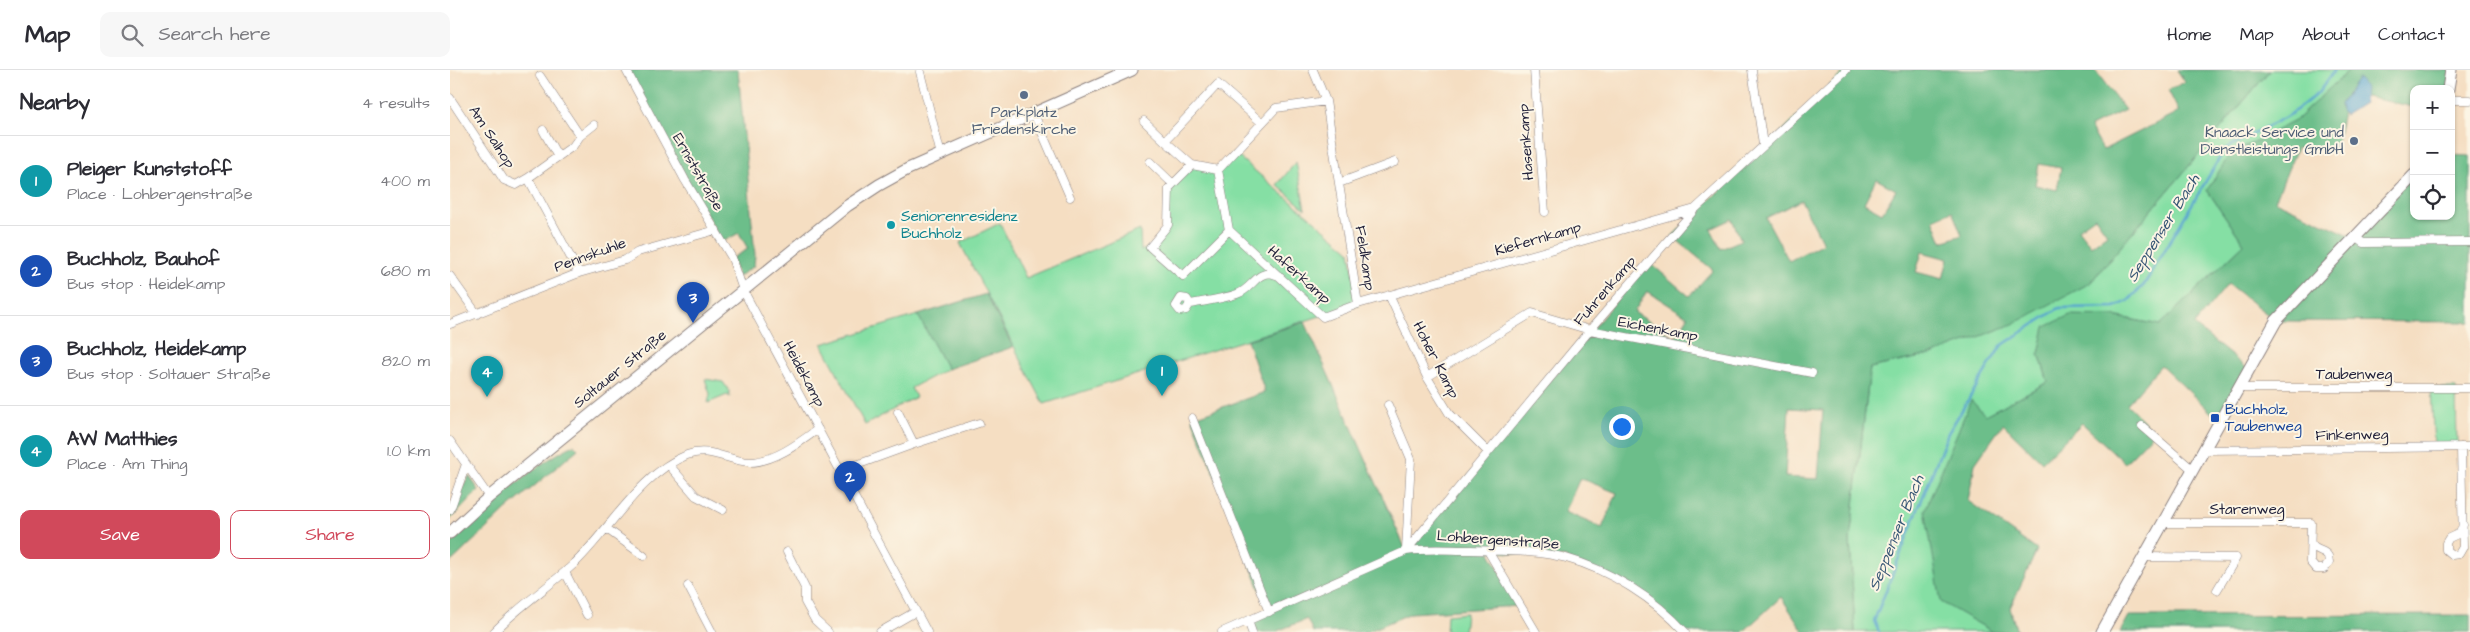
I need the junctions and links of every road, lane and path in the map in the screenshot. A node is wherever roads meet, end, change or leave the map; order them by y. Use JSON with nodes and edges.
{"nodes":[{"id":1,"x":626,"y":70,"type":"edge"},
{"id":2,"x":1132,"y":70,"type":"edge"},
{"id":3,"x":1314,"y":70,"type":"edge"},
{"id":4,"x":1534,"y":70,"type":"edge"},
{"id":5,"x":1752,"y":70,"type":"edge"},
{"id":6,"x":1846,"y":70,"type":"edge"},
{"id":7,"x":2451,"y":70,"type":"edge"},
{"id":8,"x":920,"y":72,"type":"dead end"},
{"id":9,"x":540,"y":76,"type":"dead end"},
{"id":10,"x":2449,"y":85,"type":"edge"},
{"id":11,"x":450,"y":98,"type":"edge"},
{"id":12,"x":2455,"y":100,"type":"edge"},
{"id":13,"x":2470,"y":100,"type":"edge"},
{"id":14,"x":1326,"y":101,"type":"junction"},
{"id":15,"x":1034,"y":114,"type":"junction"},
{"id":16,"x":1144,"y":121,"type":"dead end"},
{"id":17,"x":1262,"y":123,"type":"junction"},
{"id":18,"x":594,"y":125,"type":"dead end"},
{"id":19,"x":543,"y":130,"type":"dead end"},
{"id":20,"x":580,"y":136,"type":"junction"},
{"id":21,"x":1165,"y":141,"type":"junction"},
{"id":22,"x":1763,"y":145,"type":"junction"},
{"id":23,"x":941,"y":155,"type":"junction"},
{"id":24,"x":558,"y":157,"type":"junction"},
{"id":25,"x":1150,"y":162,"type":"dead end"},
{"id":26,"x":1395,"y":162,"type":"dead end"},
{"id":27,"x":1192,"y":165,"type":"junction"},
{"id":28,"x":1218,"y":170,"type":"junction"},
{"id":29,"x":528,"y":178,"type":"junction"},
{"id":30,"x":2410,"y":179,"type":"edge"},
{"id":31,"x":1339,"y":183,"type":"junction"},
{"id":32,"x":1173,"y":184,"type":"junction"},
{"id":33,"x":1070,"y":197,"type":"dead end"},
{"id":34,"x":1694,"y":210,"type":"junction"},
{"id":35,"x":1545,"y":212,"type":"dead end"},
{"id":36,"x":716,"y":230,"type":"junction"},
{"id":37,"x":1229,"y":230,"type":"junction"},
{"id":38,"x":2354,"y":237,"type":"junction"},
{"id":39,"x":2470,"y":242,"type":"edge"},
{"id":40,"x":579,"y":273,"type":"junction"},
{"id":41,"x":450,"y":276,"type":"edge"},
{"id":42,"x":1278,"y":276,"type":"junction"},
{"id":43,"x":743,"y":290,"type":"junction"},
{"id":44,"x":1389,"y":295,"type":"junction"},
{"id":45,"x":1190,"y":304,"type":"dead end"},
{"id":46,"x":1358,"y":304,"type":"junction"},
{"id":47,"x":477,"y":314,"type":"junction"},
{"id":48,"x":450,"y":324,"type":"edge"},
{"id":49,"x":1590,"y":330,"type":"junction"},
{"id":50,"x":1812,"y":373,"type":"dead end"},
{"id":51,"x":1427,"y":377,"type":"junction"},
{"id":52,"x":2239,"y":388,"type":"junction"},
{"id":53,"x":2470,"y":388,"type":"edge"},
{"id":54,"x":1388,"y":405,"type":"dead end"},
{"id":55,"x":898,"y":412,"type":"dead end"},
{"id":56,"x":1192,"y":418,"type":"dead end"},
{"id":57,"x":979,"y":423,"type":"dead end"},
{"id":58,"x":2142,"y":426,"type":"dead end"},
{"id":59,"x":818,"y":429,"type":"junction"},
{"id":60,"x":450,"y":440,"type":"edge"},
{"id":61,"x":914,"y":444,"type":"junction"},
{"id":62,"x":2461,"y":447,"type":"junction"},
{"id":63,"x":2470,"y":447,"type":"edge"},
{"id":64,"x":2204,"y":450,"type":"junction"},
{"id":65,"x":1488,"y":452,"type":"junction"},
{"id":66,"x":466,"y":464,"type":"junction"},
{"id":67,"x":669,"y":465,"type":"junction"},
{"id":68,"x":2193,"y":470,"type":"junction"},
{"id":69,"x":840,"y":471,"type":"junction"},
{"id":70,"x":489,"y":497,"type":"junction"},
{"id":71,"x":450,"y":510,"type":"edge"},
{"id":72,"x":723,"y":510,"type":"dead end"},
{"id":73,"x":2163,"y":523,"type":"junction"},
{"id":74,"x":2463,"y":525,"type":"dead end"},
{"id":75,"x":607,"y":529,"type":"junction"},
{"id":76,"x":450,"y":533,"type":"edge"},
{"id":77,"x":2311,"y":543,"type":"dead end"},
{"id":78,"x":1488,"y":550,"type":"junction"},
{"id":79,"x":1406,"y":551,"type":"junction"},
{"id":80,"x":787,"y":552,"type":"dead end"},
{"id":81,"x":644,"y":556,"type":"dead end"},
{"id":82,"x":2144,"y":557,"type":"junction"},
{"id":83,"x":565,"y":572,"type":"junction"},
{"id":84,"x":688,"y":586,"type":"dead end"},
{"id":85,"x":2217,"y":590,"type":"dead end"},
{"id":86,"x":915,"y":612,"type":"junction"},
{"id":87,"x":1269,"y":612,"type":"junction"},
{"id":88,"x":587,"y":615,"type":"dead end"},
{"id":89,"x":1248,"y":621,"type":"junction"},
{"id":90,"x":494,"y":632,"type":"edge"},
{"id":91,"x":712,"y":632,"type":"edge"},
{"id":92,"x":828,"y":632,"type":"edge"},
{"id":93,"x":880,"y":632,"type":"edge"},
{"id":94,"x":927,"y":632,"type":"edge"},
{"id":95,"x":1222,"y":632,"type":"edge"},
{"id":96,"x":1252,"y":632,"type":"edge"},
{"id":97,"x":1536,"y":632,"type":"edge"},
{"id":98,"x":1685,"y":632,"type":"edge"},
{"id":99,"x":2102,"y":632,"type":"edge"}],
"edges":[{"from":1,"to":36,"type":"street","name":"Ernststraße"},
{"from":2,"to":15,"type":"main road","name":"Soltauer Straße"},
{"from":3,"to":14,"type":"street","name":"Feldkamp"},
{"from":4,"to":35,"type":"street","name":"Hasenkamp"},
{"from":5,"to":22,"type":"street"},
{"from":6,"to":22,"type":"street","name":"Fuhrenkamp"},
{"from":7,"to":10,"type":"main road"},
{"from":8,"to":23,"type":"street"},
{"from":9,"to":20,"type":"street"},
{"from":11,"to":29,"type":"street","name":"Am Salhop"},
{"from":12,"to":13,"type":"street"},
{"from":14,"to":17,"type":"street"},
{"from":14,"to":31,"type":"street","name":"Feldkamp"},
{"from":15,"to":23,"type":"main road","name":"Soltauer Straße"},
{"from":15,"to":33,"type":"street"},
{"from":16,"to":21,"type":"street"},
{"from":17,"to":21,"type":"street"},
{"from":17,"to":28,"type":"street"},
{"from":18,"to":20,"type":"street"},
{"from":19,"to":24,"type":"street"},
{"from":20,"to":24,"type":"street"},
{"from":21,"to":27,"type":"street"},
{"from":22,"to":34,"type":"street","name":"Fuhrenkamp"},
{"from":23,"to":43,"type":"main road","name":"Soltauer Straße"},
{"from":24,"to":29,"type":"street"},
{"from":25,"to":32,"type":"street"},
{"from":26,"to":31,"type":"street"},
{"from":27,"to":28,"type":"street"},
{"from":27,"to":32,"type":"street"},
{"from":28,"to":37,"type":"street"},
{"from":29,"to":40,"type":"street","name":"Am Salhop"},
{"from":30,"to":38,"type":"main road"},
{"from":31,"to":46,"type":"street","name":"Feldkamp"},
{"from":32,"to":37,"type":"street"},
{"from":34,"to":44,"type":"street","name":"Kiefernkamp"},
{"from":34,"to":49,"type":"street","name":"Fuhrenkamp"},
{"from":36,"to":40,"type":"street","name":"Pennskuhle"},
{"from":36,"to":43,"type":"street","name":"Ernststraße"},
{"from":37,"to":42,"type":"street","name":"Haferkamp"},
{"from":38,"to":39,"type":"street"},
{"from":38,"to":52,"type":"main road"},
{"from":40,"to":47,"type":"street","name":"Pennskuhle"},
{"from":41,"to":47,"type":"street"},
{"from":42,"to":45,"type":"street"},
{"from":42,"to":46,"type":"street","name":"Haferkamp"},
{"from":43,"to":59,"type":"street","name":"Heidekamp"},
{"from":43,"to":70,"type":"main road","name":"Soltauer Straße"},
{"from":44,"to":46,"type":"street","name":"Feldkamp"},
{"from":44,"to":51,"type":"street","name":"Hoher Kamp"},
{"from":47,"to":48,"type":"street","name":"Pennskuhle"},
{"from":49,"to":50,"type":"street","name":"Eichenkamp"},
{"from":49,"to":51,"type":"street","name":"Eichenkamp"},
{"from":49,"to":65,"type":"street","name":"Fuhrenkamp"},
{"from":51,"to":65,"type":"street","name":"Hoher Kamp"},
{"from":52,"to":53,"type":"street","name":"Taubenweg"},
{"from":52,"to":64,"type":"main road"},
{"from":54,"to":79,"type":"street"},
{"from":55,"to":61,"type":"street"},
{"from":56,"to":87,"type":"street"},
{"from":57,"to":61,"type":"street"},
{"from":58,"to":68,"type":"street"},
{"from":59,"to":67,"type":"street"},
{"from":59,"to":69,"type":"street","name":"Heidekamp"},
{"from":60,"to":66,"type":"street"},
{"from":61,"to":69,"type":"street"},
{"from":62,"to":63,"type":"street","name":"Finkenweg"},
{"from":62,"to":64,"type":"street","name":"Finkenweg"},
{"from":62,"to":74,"type":"street"},
{"from":64,"to":68,"type":"main road"},
{"from":65,"to":79,"type":"street","name":"Fuhrenkamp"},
{"from":66,"to":70,"type":"street"},
{"from":66,"to":71,"type":"street"},
{"from":67,"to":72,"type":"street"},
{"from":67,"to":75,"type":"street"},
{"from":68,"to":73,"type":"main road"},
{"from":69,"to":86,"type":"street","name":"Heidekamp"},
{"from":70,"to":76,"type":"main road","name":"Soltauer Straße"},
{"from":73,"to":77,"type":"street","name":"Starenweg"},
{"from":73,"to":82,"type":"main road"},
{"from":75,"to":81,"type":"street"},
{"from":75,"to":83,"type":"street"},
{"from":78,"to":79,"type":"street","name":"Lohbergenstraße"},
{"from":78,"to":97,"type":"street"},
{"from":78,"to":98,"type":"street","name":"Lohbergenstraße"},
{"from":79,"to":87,"type":"street","name":"Lohbergenstraße"},
{"from":80,"to":92,"type":"street"},
{"from":82,"to":85,"type":"street"},
{"from":82,"to":99,"type":"main road"},
{"from":83,"to":88,"type":"street"},
{"from":83,"to":90,"type":"street"},
{"from":84,"to":91,"type":"street"},
{"from":86,"to":93,"type":"street"},
{"from":86,"to":94,"type":"street","name":"Heidekamp"},
{"from":87,"to":89,"type":"street","name":"Lohbergenstraße"},
{"from":89,"to":95,"type":"street","name":"Lohbergenstraße"},
{"from":89,"to":96,"type":"street"}]}
